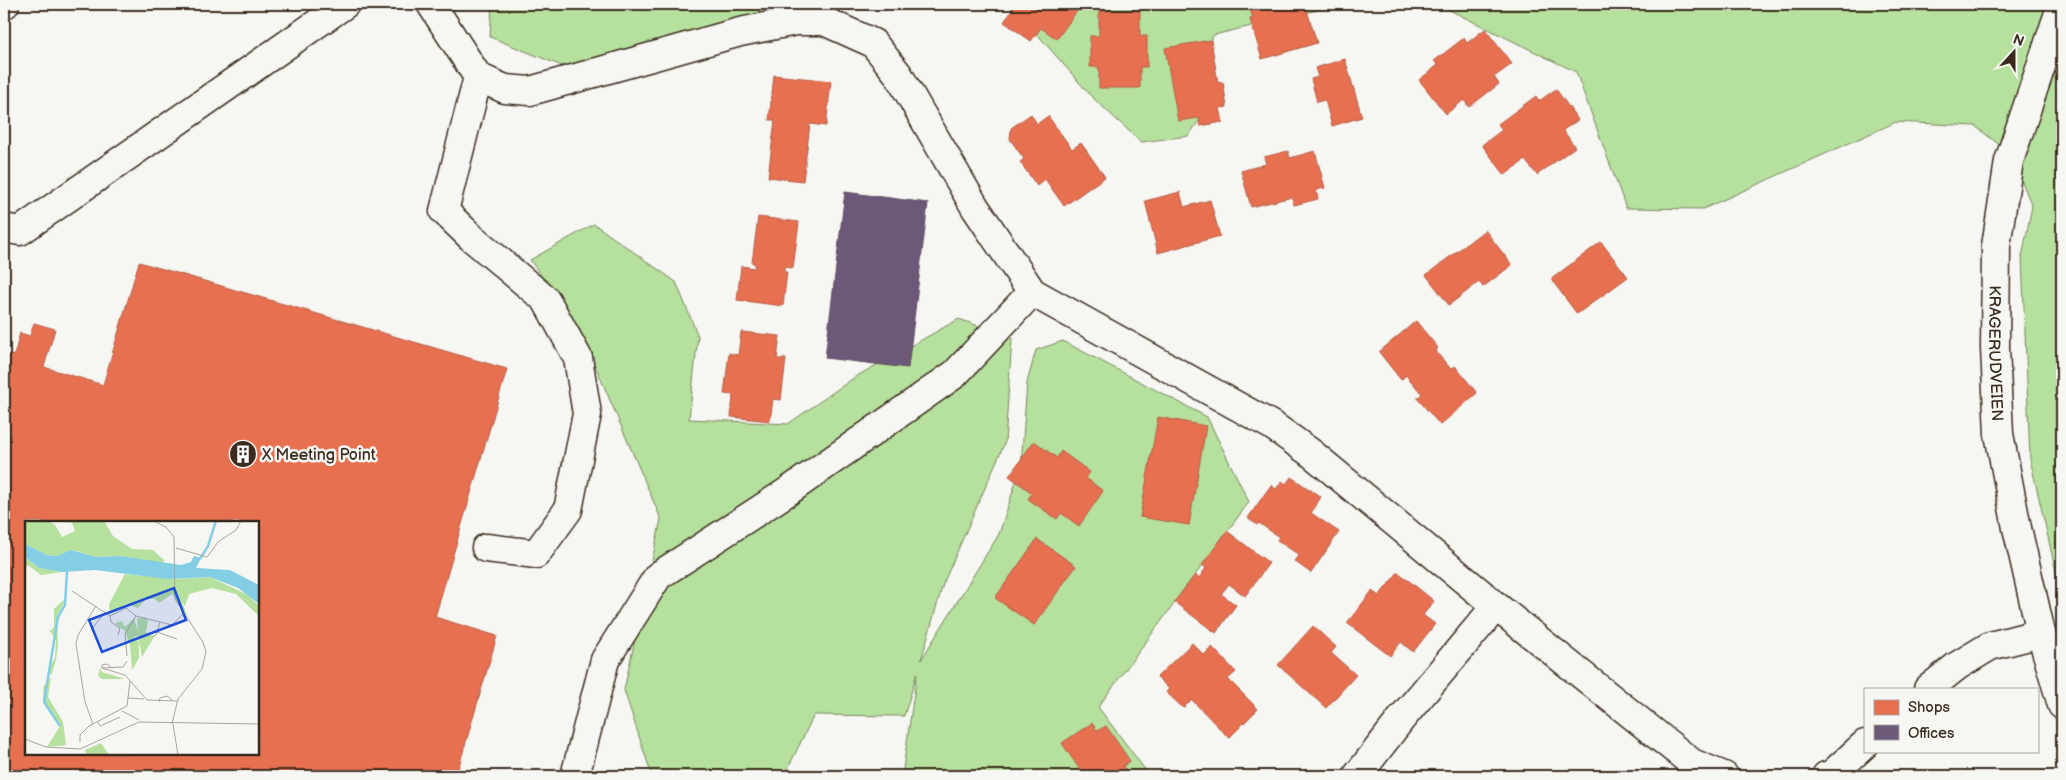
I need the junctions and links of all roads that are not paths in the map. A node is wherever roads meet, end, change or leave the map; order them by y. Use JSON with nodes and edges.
{"nodes":[{"id":1,"x":345,"y":4,"type":"edge"},
{"id":2,"x":431,"y":4,"type":"edge"},
{"id":3,"x":2062,"y":4,"type":"edge"},
{"id":4,"x":478,"y":77,"type":"junction"},
{"id":5,"x":4,"y":228,"type":"edge"},
{"id":6,"x":1032,"y":292,"type":"junction"},
{"id":7,"x":486,"y":548,"type":"dead end"},
{"id":8,"x":1496,"y":606,"type":"junction"},
{"id":9,"x":2041,"y":633,"type":"junction"},
{"id":10,"x":1929,"y":688,"type":"edge"},
{"id":11,"x":2062,"y":705,"type":"edge"},
{"id":12,"x":1864,"y":745,"type":"edge"},
{"id":13,"x":575,"y":776,"type":"edge"},
{"id":14,"x":1357,"y":776,"type":"edge"},
{"id":15,"x":1724,"y":776,"type":"edge"},
{"id":16,"x":1826,"y":776,"type":"edge"}],
"edges":[{"from":1,"to":5,"type":"street"},
{"from":2,"to":4,"type":"street"},
{"from":3,"to":9,"type":"street","name":"KRAGERUDVEIEN"},
{"from":4,"to":6,"type":"street"},
{"from":4,"to":7,"type":"street"},
{"from":6,"to":8,"type":"street"},
{"from":6,"to":13,"type":"street"},
{"from":8,"to":14,"type":"street"},
{"from":8,"to":15,"type":"street"},
{"from":9,"to":10,"type":"street"},
{"from":9,"to":11,"type":"street","name":"KRAGERUDVEIEN"},
{"from":12,"to":16,"type":"street"}]}
